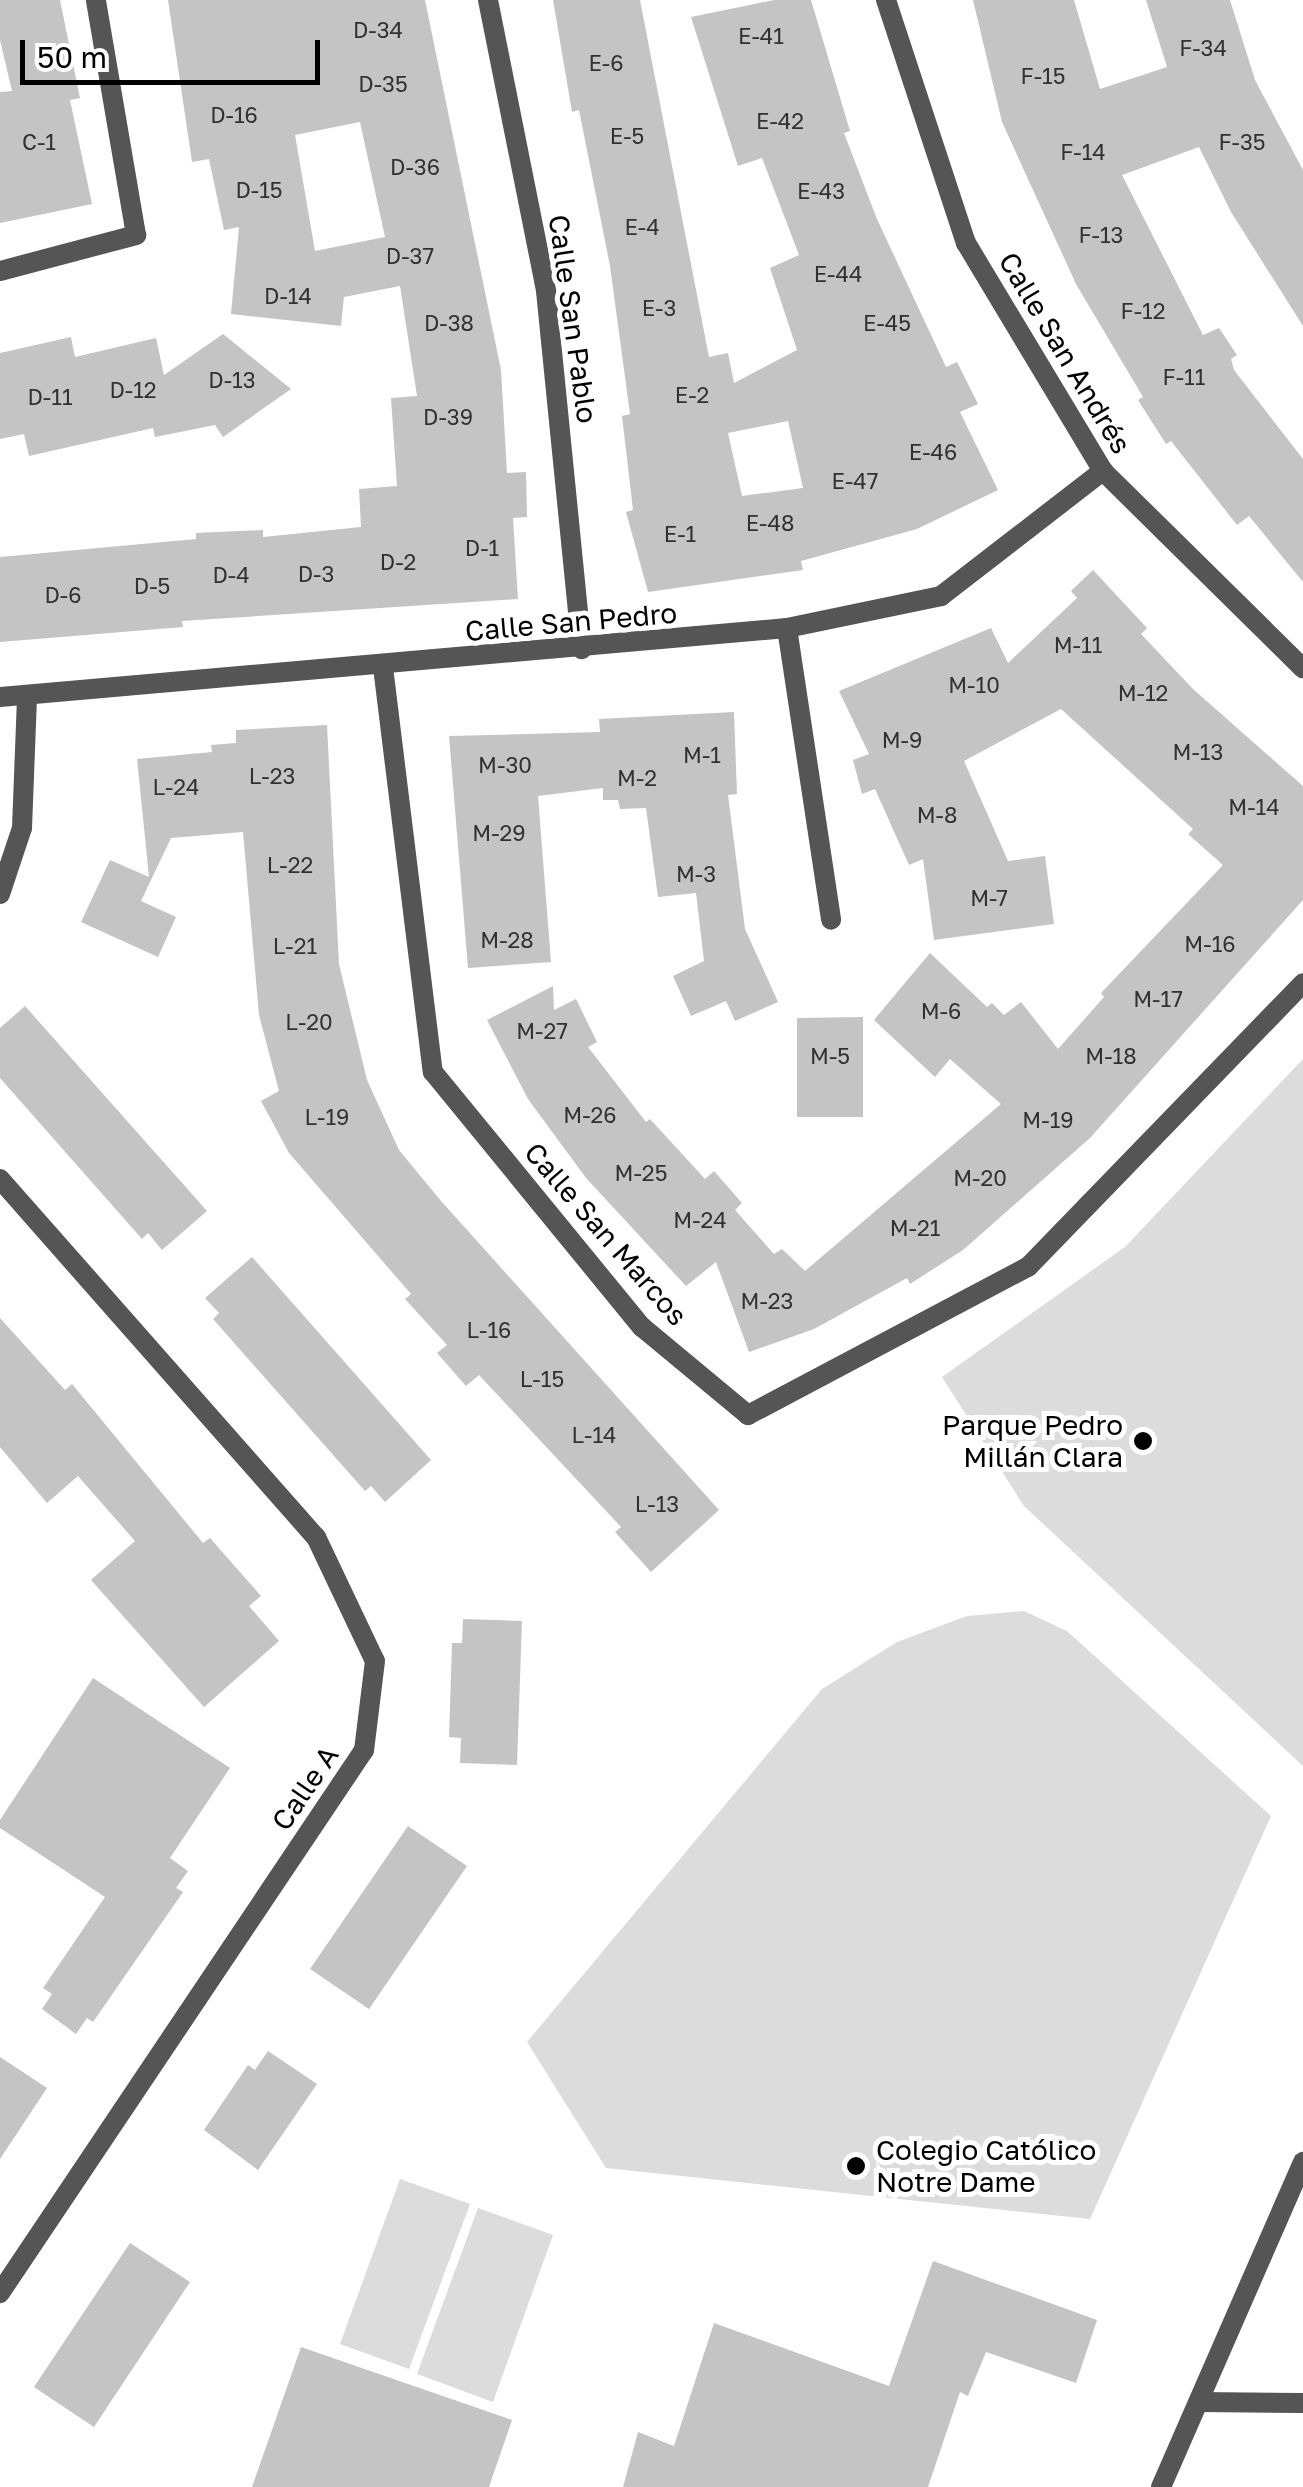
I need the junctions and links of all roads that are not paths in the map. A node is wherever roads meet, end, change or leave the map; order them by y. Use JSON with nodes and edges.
{"nodes":[{"id":1,"x":96,"y":0,"type":"edge"},
{"id":2,"x":488,"y":0,"type":"edge"},
{"id":3,"x":886,"y":0,"type":"edge"},
{"id":4,"x":0,"y":270,"type":"edge"},
{"id":5,"x":1103,"y":471,"type":"junction"},
{"id":6,"x":787,"y":628,"type":"junction"},
{"id":7,"x":582,"y":649,"type":"junction"},
{"id":8,"x":383,"y":667,"type":"junction"},
{"id":9,"x":1303,"y":668,"type":"edge"},
{"id":10,"x":27,"y":696,"type":"junction"},
{"id":11,"x":0,"y":698,"type":"edge"},
{"id":12,"x":0,"y":894,"type":"edge"},
{"id":13,"x":830,"y":920,"type":"dead end"},
{"id":14,"x":1303,"y":983,"type":"edge"},
{"id":15,"x":0,"y":1179,"type":"edge"},
{"id":16,"x":1303,"y":2162,"type":"edge"},
{"id":17,"x":0,"y":2293,"type":"edge"},
{"id":18,"x":1200,"y":2402,"type":"junction"},
{"id":19,"x":1303,"y":2404,"type":"edge"},
{"id":20,"x":1161,"y":2487,"type":"edge"}],
"edges":[{"from":1,"to":4,"type":"street"},
{"from":2,"to":7,"type":"street","name":"Calle San Pablo"},
{"from":3,"to":5,"type":"street","name":"Calle San Andrés"},
{"from":5,"to":6,"type":"street","name":"Calle San Pedro"},
{"from":5,"to":9,"type":"street","name":"Calle San Andrés"},
{"from":6,"to":7,"type":"street","name":"Calle San Pedro"},
{"from":6,"to":13,"type":"street"},
{"from":7,"to":8,"type":"street","name":"Calle San Pedro"},
{"from":8,"to":10,"type":"street","name":"Calle San Pedro"},
{"from":8,"to":14,"type":"street","name":"Calle San Marcos"},
{"from":10,"to":11,"type":"street","name":"Calle San Pedro"},
{"from":10,"to":12,"type":"street"},
{"from":15,"to":17,"type":"street","name":"Calle A"},
{"from":16,"to":18,"type":"street"},
{"from":18,"to":19,"type":"street"},
{"from":18,"to":20,"type":"street"}]}
